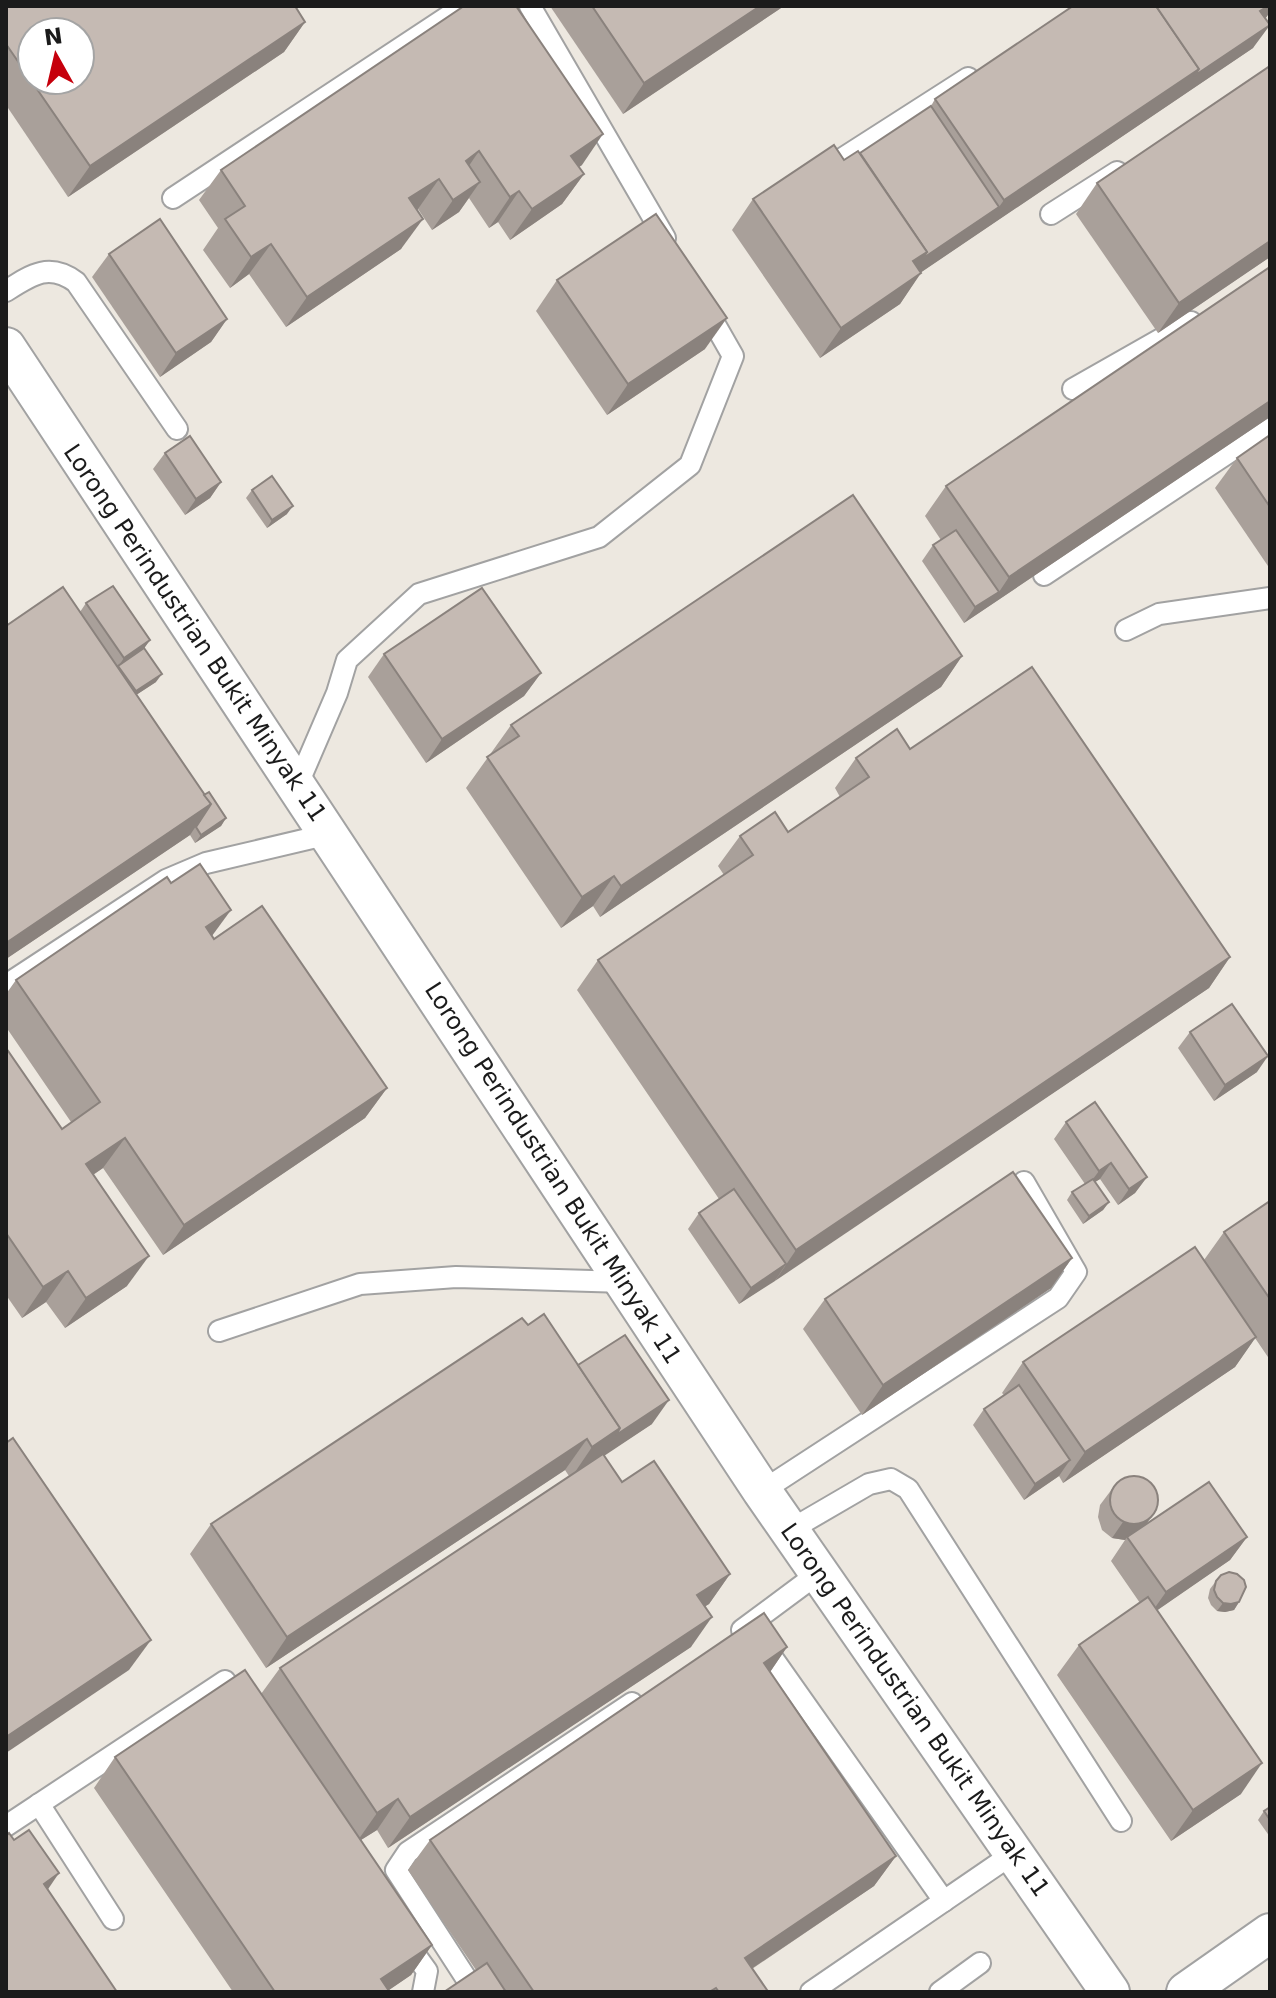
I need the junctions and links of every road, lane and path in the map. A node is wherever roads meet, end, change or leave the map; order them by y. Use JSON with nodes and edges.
{"nodes":[{"id":1,"x":464,"y":6,"type":"edge"},
{"id":2,"x":530,"y":6,"type":"edge"},
{"id":3,"x":986,"y":66,"type":"edge"},
{"id":4,"x":840,"y":160,"type":"edge"},
{"id":5,"x":1128,"y":165,"type":"edge"},
{"id":6,"x":173,"y":198,"type":"dead end"},
{"id":7,"x":1051,"y":214,"type":"dead end"},
{"id":8,"x":678,"y":262,"type":"edge"},
{"id":9,"x":694,"y":289,"type":"edge"},
{"id":10,"x":6,"y":291,"type":"edge"},
{"id":11,"x":1213,"y":307,"type":"edge"},
{"id":12,"x":6,"y":347,"type":"edge"},
{"id":13,"x":1073,"y":389,"type":"dead end"},
{"id":14,"x":1270,"y":425,"type":"edge"},
{"id":15,"x":177,"y":429,"type":"dead end"},
{"id":16,"x":1044,"y":575,"type":"edge"},
{"id":17,"x":1270,"y":598,"type":"edge"},
{"id":18,"x":1126,"y":630,"type":"dead end"},
{"id":19,"x":297,"y":786,"type":"junction"},
{"id":20,"x":329,"y":834,"type":"junction"},
{"id":21,"x":6,"y":985,"type":"edge"},
{"id":22,"x":1024,"y":1182,"type":"edge"},
{"id":23,"x":625,"y":1282,"type":"junction"},
{"id":24,"x":219,"y":1331,"type":"dead end"},
{"id":25,"x":762,"y":1491,"type":"junction"},
{"id":26,"x":790,"y":1530,"type":"junction"},
{"id":27,"x":820,"y":1572,"type":"junction"},
{"id":28,"x":749,"y":1625,"type":"junction"},
{"id":29,"x":723,"y":1643,"type":"edge"},
{"id":30,"x":644,"y":1695,"type":"edge"},
{"id":31,"x":251,"y":1719,"type":"edge"},
{"id":32,"x":39,"y":1804,"type":"junction"},
{"id":33,"x":1121,"y":1821,"type":"dead end"},
{"id":34,"x":6,"y":1826,"type":"edge"},
{"id":35,"x":1014,"y":1853,"type":"junction"},
{"id":36,"x":944,"y":1901,"type":"junction"},
{"id":37,"x":113,"y":1919,"type":"dead end"},
{"id":38,"x":392,"y":1921,"type":"edge"},
{"id":39,"x":1270,"y":1933,"type":"edge"},
{"id":40,"x":980,"y":1963,"type":"dead end"},
{"id":41,"x":423,"y":1992,"type":"edge"},
{"id":42,"x":475,"y":1992,"type":"edge"},
{"id":43,"x":811,"y":1992,"type":"edge"},
{"id":44,"x":940,"y":1992,"type":"edge"},
{"id":45,"x":1110,"y":1992,"type":"edge"},
{"id":46,"x":1186,"y":1992,"type":"edge"}],
"edges":[{"from":1,"to":6,"type":"lane"},
{"from":2,"to":8,"type":"lane"},
{"from":3,"to":4,"type":"lane"},
{"from":5,"to":7,"type":"lane"},
{"from":9,"to":19,"type":"lane"},
{"from":10,"to":15,"type":"lane"},
{"from":11,"to":13,"type":"lane"},
{"from":12,"to":19,"type":"street","name":"Lorong Perindustrian Bukit Minyak 11"},
{"from":14,"to":16,"type":"lane"},
{"from":17,"to":18,"type":"lane"},
{"from":19,"to":20,"type":"street","name":"Lorong Perindustrian Bukit Minyak 11"},
{"from":20,"to":21,"type":"lane"},
{"from":20,"to":23,"type":"street","name":"Lorong Perindustrian Bukit Minyak 11"},
{"from":22,"to":25,"type":"lane"},
{"from":23,"to":24,"type":"lane"},
{"from":23,"to":25,"type":"street","name":"Lorong Perindustrian Bukit Minyak 11"},
{"from":25,"to":26,"type":"street","name":"Lorong Perindustrian Bukit Minyak 11"},
{"from":26,"to":27,"type":"street","name":"Lorong Perindustrian Bukit Minyak 11"},
{"from":26,"to":33,"type":"lane"},
{"from":27,"to":28,"type":"lane"},
{"from":27,"to":35,"type":"street","name":"Lorong Perindustrian Bukit Minyak 11"},
{"from":28,"to":29,"type":"lane"},
{"from":28,"to":36,"type":"lane"},
{"from":30,"to":42,"type":"lane"},
{"from":31,"to":32,"type":"lane"},
{"from":32,"to":34,"type":"lane"},
{"from":32,"to":37,"type":"lane"},
{"from":35,"to":36,"type":"lane"},
{"from":35,"to":45,"type":"street","name":"Lorong Perindustrian Bukit Minyak 11"},
{"from":36,"to":43,"type":"lane"},
{"from":38,"to":41,"type":"lane"},
{"from":39,"to":46,"type":"street"},
{"from":40,"to":44,"type":"lane"}]}
